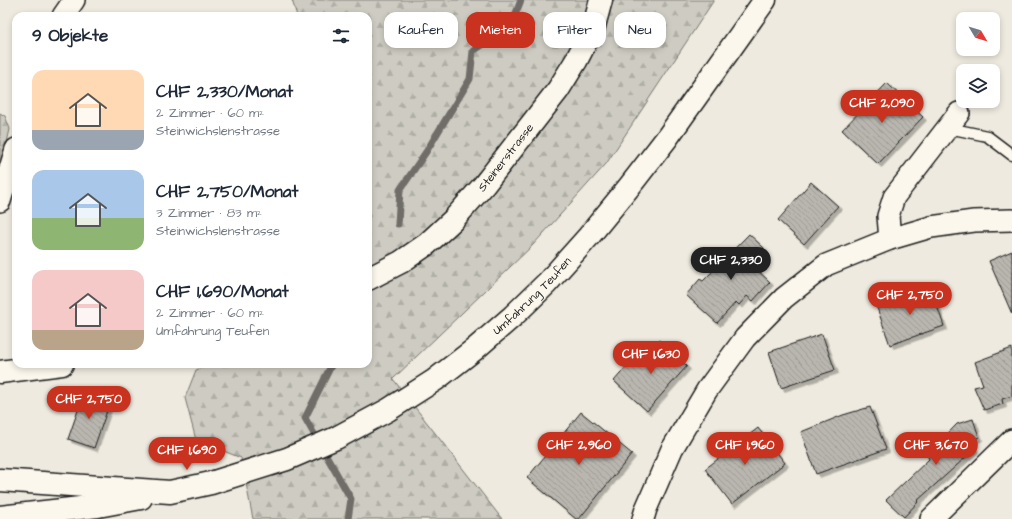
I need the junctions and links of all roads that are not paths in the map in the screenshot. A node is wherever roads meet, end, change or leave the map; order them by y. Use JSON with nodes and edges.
{"nodes":[{"id":1,"x":74,"y":0,"type":"edge"},
{"id":2,"x":601,"y":0,"type":"edge"},
{"id":3,"x":765,"y":0,"type":"edge"},
{"id":4,"x":66,"y":12,"type":"edge"},
{"id":5,"x":959,"y":113,"type":"dead end"},
{"id":6,"x":946,"y":129,"type":"junction"},
{"id":7,"x":1012,"y":155,"type":"edge"},
{"id":8,"x":12,"y":162,"type":"edge"},
{"id":9,"x":0,"y":201,"type":"edge"},
{"id":10,"x":1012,"y":220,"type":"edge"},
{"id":11,"x":890,"y":239,"type":"junction"},
{"id":12,"x":372,"y":277,"type":"edge"},
{"id":13,"x":31,"y":368,"type":"edge"},
{"id":14,"x":0,"y":372,"type":"edge"},
{"id":15,"x":1012,"y":440,"type":"edge"},
{"id":16,"x":0,"y":480,"type":"edge"},
{"id":17,"x":170,"y":492,"type":"junction"},
{"id":18,"x":0,"y":517,"type":"edge"},
{"id":19,"x":643,"y":519,"type":"edge"},
{"id":20,"x":931,"y":519,"type":"edge"}],
"edges":[{"from":1,"to":4,"type":"street"},
{"from":2,"to":12,"type":"main road","name":"Steinerstrasse"},
{"from":3,"to":17,"type":"main road","name":"Umfahrung Teufen"},
{"from":5,"to":6,"type":"street"},
{"from":6,"to":7,"type":"lane"},
{"from":6,"to":11,"type":"street"},
{"from":8,"to":9,"type":"street"},
{"from":10,"to":11,"type":"street"},
{"from":11,"to":19,"type":"street"},
{"from":13,"to":14,"type":"main road"},
{"from":15,"to":20,"type":"street"},
{"from":16,"to":17,"type":"main road"},
{"from":17,"to":18,"type":"main road"}]}
